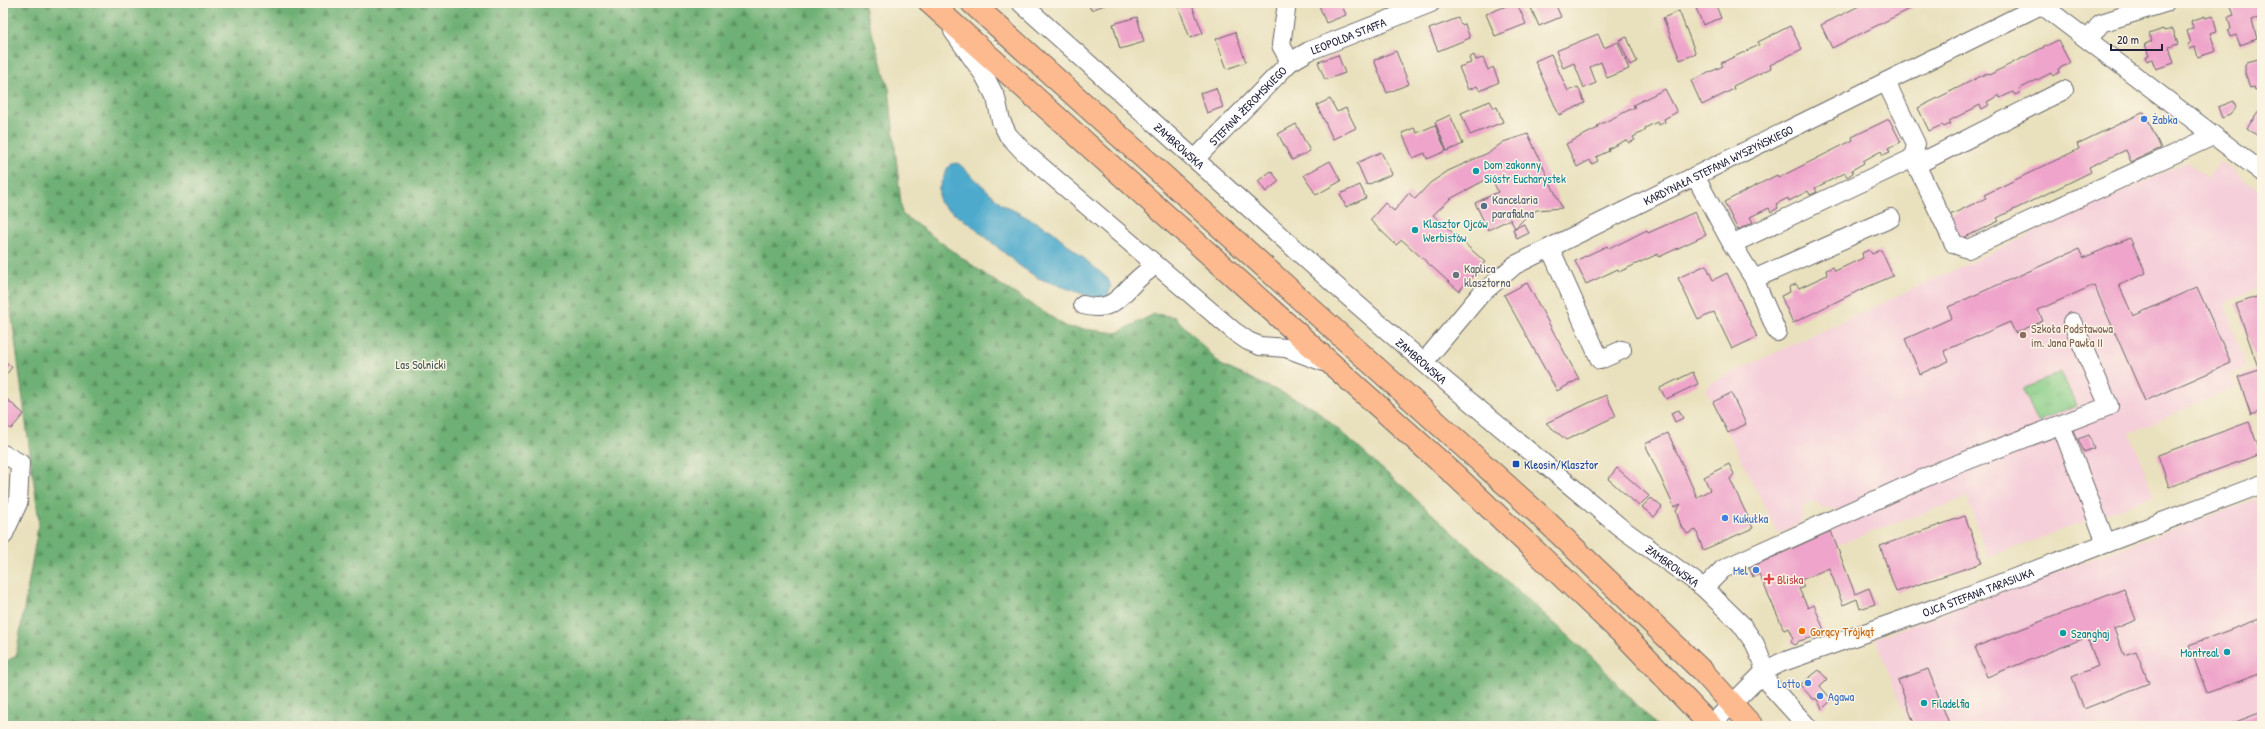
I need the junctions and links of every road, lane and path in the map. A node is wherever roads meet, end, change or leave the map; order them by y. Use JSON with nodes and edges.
{"nodes":[{"id":1,"x":972,"y":3,"type":"edge"},
{"id":2,"x":1021,"y":3,"type":"edge"},
{"id":3,"x":1287,"y":3,"type":"edge"},
{"id":4,"x":1430,"y":3,"type":"edge"},
{"id":5,"x":2165,"y":3,"type":"edge"},
{"id":6,"x":2040,"y":4,"type":"edge"},
{"id":7,"x":935,"y":8,"type":"edge"},
{"id":8,"x":2089,"y":39,"type":"junction"},
{"id":9,"x":1290,"y":62,"type":"junction"},
{"id":10,"x":1886,"y":82,"type":"junction"},
{"id":11,"x":2064,"y":90,"type":"dead end"},
{"id":12,"x":2213,"y":136,"type":"junction"},
{"id":13,"x":1195,"y":159,"type":"junction"},
{"id":14,"x":1915,"y":162,"type":"junction"},
{"id":15,"x":2262,"y":172,"type":"edge"},
{"id":16,"x":1695,"y":176,"type":"junction"},
{"id":17,"x":1891,"y":218,"type":"dead end"},
{"id":18,"x":1732,"y":244,"type":"junction"},
{"id":19,"x":1550,"y":248,"type":"junction"},
{"id":20,"x":1150,"y":260,"type":"junction"},
{"id":21,"x":1754,"y":279,"type":"junction"},
{"id":22,"x":1083,"y":305,"type":"dead end"},
{"id":23,"x":2072,"y":322,"type":"dead end"},
{"id":24,"x":1777,"y":332,"type":"dead end"},
{"id":25,"x":1622,"y":350,"type":"dead end"},
{"id":26,"x":1424,"y":362,"type":"junction"},
{"id":27,"x":1334,"y":366,"type":"junction"},
{"id":28,"x":2061,"y":425,"type":"junction"},
{"id":29,"x":3,"y":454,"type":"edge"},
{"id":30,"x":2262,"y":484,"type":"edge"},
{"id":31,"x":3,"y":536,"type":"edge"},
{"id":32,"x":2106,"y":543,"type":"junction"},
{"id":33,"x":1704,"y":588,"type":"junction"},
{"id":34,"x":1765,"y":671,"type":"junction"},
{"id":35,"x":1732,"y":702,"type":"junction"},
{"id":36,"x":1710,"y":726,"type":"edge"},
{"id":37,"x":1752,"y":726,"type":"edge"},
{"id":38,"x":1806,"y":726,"type":"edge"}],
"edges":[{"from":1,"to":35,"type":"main road"},
{"from":2,"to":13,"type":"street","name":"ZAMBROWSKA"},
{"from":3,"to":9,"type":"street","name":"STEFANA ŻEROMSKIEGO"},
{"from":4,"to":9,"type":"street","name":"LEOPOLDA STAFFA"},
{"from":5,"to":8,"type":"street"},
{"from":6,"to":8,"type":"street"},
{"from":6,"to":10,"type":"street","name":"KARDYNAŁA STEFANA WYSZYŃSKIEGO"},
{"from":7,"to":20,"type":"street"},
{"from":7,"to":27,"type":"main road"},
{"from":8,"to":12,"type":"street"},
{"from":9,"to":13,"type":"street","name":"STEFANA ŻEROMSKIEGO"},
{"from":10,"to":14,"type":"street"},
{"from":10,"to":16,"type":"street","name":"KARDYNAŁA STEFANA WYSZYŃSKIEGO"},
{"from":11,"to":14,"type":"street"},
{"from":12,"to":14,"type":"street"},
{"from":12,"to":15,"type":"street"},
{"from":13,"to":26,"type":"street","name":"ZAMBROWSKA"},
{"from":14,"to":18,"type":"street"},
{"from":16,"to":18,"type":"street"},
{"from":16,"to":19,"type":"street","name":"KARDYNAŁA STEFANA WYSZYŃSKIEGO"},
{"from":17,"to":21,"type":"street"},
{"from":18,"to":21,"type":"street"},
{"from":19,"to":25,"type":"street"},
{"from":19,"to":26,"type":"street","name":"KARDYNAŁA STEFANA WYSZYŃSKIEGO"},
{"from":20,"to":22,"type":"street"},
{"from":20,"to":27,"type":"street"},
{"from":21,"to":24,"type":"street"},
{"from":23,"to":28,"type":"street"},
{"from":26,"to":33,"type":"street","name":"ZAMBROWSKA"},
{"from":27,"to":36,"type":"main road"},
{"from":28,"to":32,"type":"street"},
{"from":28,"to":33,"type":"street"},
{"from":29,"to":31,"type":"street"},
{"from":30,"to":32,"type":"street","name":"OJCA STEFANA TARASIUKA"},
{"from":32,"to":34,"type":"street","name":"OJCA STEFANA TARASIUKA"},
{"from":33,"to":34,"type":"street","name":"ZAMBROWSKA"},
{"from":34,"to":35,"type":"street","name":"OJCA STEFANA TARASIUKA"},
{"from":34,"to":38,"type":"street","name":"ZAMBROWSKA"},
{"from":35,"to":36,"type":"street","name":"OJCA STEFANA TARASIUKA"},
{"from":35,"to":37,"type":"main road"}]}
